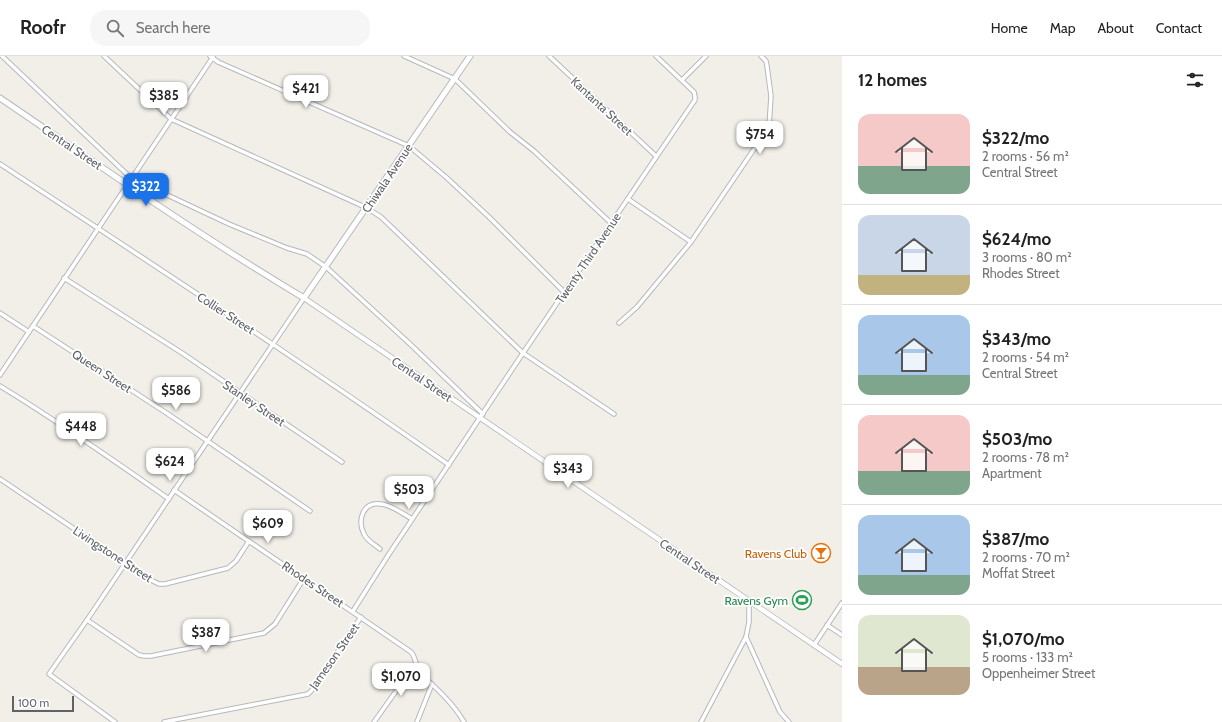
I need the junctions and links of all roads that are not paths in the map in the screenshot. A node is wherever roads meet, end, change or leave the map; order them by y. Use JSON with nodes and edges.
{"nodes":[{"id":1,"x":2,"y":56,"type":"edge"},
{"id":2,"x":104,"y":56,"type":"edge"},
{"id":3,"x":404,"y":56,"type":"edge"},
{"id":4,"x":470,"y":56,"type":"edge"},
{"id":5,"x":549,"y":56,"type":"edge"},
{"id":6,"x":656,"y":56,"type":"edge"},
{"id":7,"x":706,"y":56,"type":"edge"},
{"id":8,"x":761,"y":56,"type":"edge"},
{"id":9,"x":212,"y":57,"type":"edge"},
{"id":10,"x":455,"y":79,"type":"junction"},
{"id":11,"x":682,"y":80,"type":"junction"},
{"id":12,"x":0,"y":98,"type":"edge"},
{"id":13,"x":171,"y":119,"type":"junction"},
{"id":14,"x":409,"y":146,"type":"junction"},
{"id":15,"x":656,"y":156,"type":"junction"},
{"id":16,"x":0,"y":164,"type":"edge"},
{"id":17,"x":131,"y":178,"type":"junction"},
{"id":18,"x":127,"y":184,"type":"junction"},
{"id":19,"x":628,"y":199,"type":"junction"},
{"id":20,"x":367,"y":208,"type":"junction"},
{"id":21,"x":611,"y":223,"type":"junction"},
{"id":22,"x":98,"y":229,"type":"junction"},
{"id":23,"x":691,"y":242,"type":"junction"},
{"id":24,"x":326,"y":266,"type":"junction"},
{"id":25,"x":64,"y":278,"type":"junction"},
{"id":26,"x":565,"y":293,"type":"junction"},
{"id":27,"x":304,"y":298,"type":"junction"},
{"id":28,"x":0,"y":313,"type":"edge"},
{"id":29,"x":619,"y":323,"type":"dead end"},
{"id":30,"x":32,"y":326,"type":"junction"},
{"id":31,"x":29,"y":332,"type":"junction"},
{"id":32,"x":273,"y":344,"type":"junction"},
{"id":33,"x":523,"y":353,"type":"junction"},
{"id":34,"x":0,"y":375,"type":"edge"},
{"id":35,"x":0,"y":386,"type":"edge"},
{"id":36,"x":240,"y":393,"type":"junction"},
{"id":37,"x":614,"y":414,"type":"dead end"},
{"id":38,"x":481,"y":417,"type":"junction"},
{"id":39,"x":206,"y":441,"type":"junction"},
{"id":40,"x":342,"y":462,"type":"dead end"},
{"id":41,"x":449,"y":465,"type":"junction"},
{"id":42,"x":0,"y":479,"type":"edge"},
{"id":43,"x":174,"y":490,"type":"junction"},
{"id":44,"x":169,"y":499,"type":"junction"},
{"id":45,"x":310,"y":511,"type":"dead end"},
{"id":46,"x":412,"y":519,"type":"junction"},
{"id":47,"x":249,"y":541,"type":"junction"},
{"id":48,"x":380,"y":549,"type":"dead end"},
{"id":49,"x":126,"y":562,"type":"junction"},
{"id":50,"x":304,"y":578,"type":"junction"},
{"id":51,"x":749,"y":600,"type":"junction"},
{"id":52,"x":842,"y":603,"type":"edge"},
{"id":53,"x":353,"y":611,"type":"junction"},
{"id":54,"x":361,"y":617,"type":"junction"},
{"id":55,"x":87,"y":620,"type":"junction"},
{"id":56,"x":827,"y":625,"type":"junction"},
{"id":57,"x":842,"y":634,"type":"edge"},
{"id":58,"x":746,"y":637,"type":"junction"},
{"id":59,"x":814,"y":645,"type":"junction"},
{"id":60,"x":416,"y":663,"type":"junction"},
{"id":61,"x":842,"y":664,"type":"edge"},
{"id":62,"x":432,"y":684,"type":"junction"},
{"id":63,"x":116,"y":722,"type":"edge"},
{"id":64,"x":164,"y":722,"type":"edge"},
{"id":65,"x":374,"y":722,"type":"edge"},
{"id":66,"x":417,"y":722,"type":"edge"},
{"id":67,"x":464,"y":722,"type":"edge"},
{"id":68,"x":701,"y":722,"type":"edge"},
{"id":69,"x":789,"y":722,"type":"edge"}],
"edges":[{"from":1,"to":17,"type":"street"},
{"from":2,"to":13,"type":"street"},
{"from":3,"to":10,"type":"street"},
{"from":4,"to":10,"type":"main road","name":"Chiwala Avenue"},
{"from":5,"to":15,"type":"street","name":"Kantanta Street"},
{"from":6,"to":11,"type":"street"},
{"from":7,"to":11,"type":"street"},
{"from":8,"to":23,"type":"street"},
{"from":9,"to":13,"type":"street"},
{"from":9,"to":14,"type":"street"},
{"from":10,"to":14,"type":"main road","name":"Chiwala Avenue"},
{"from":10,"to":21,"type":"street"},
{"from":11,"to":15,"type":"street","name":"Twenty Third Avenue"},
{"from":12,"to":18,"type":"main road","name":"Central Street"},
{"from":13,"to":17,"type":"street"},
{"from":13,"to":20,"type":"street"},
{"from":14,"to":20,"type":"main road","name":"Chiwala Avenue"},
{"from":14,"to":26,"type":"street"},
{"from":15,"to":19,"type":"street","name":"Twenty Third Avenue"},
{"from":16,"to":22,"type":"street","name":"Collier Street"},
{"from":17,"to":18,"type":"street"},
{"from":17,"to":24,"type":"street"},
{"from":18,"to":22,"type":"street"},
{"from":18,"to":27,"type":"main road","name":"Central Street"},
{"from":19,"to":21,"type":"street","name":"Twenty Third Avenue"},
{"from":19,"to":23,"type":"street"},
{"from":20,"to":24,"type":"main road","name":"Chiwala Avenue"},
{"from":20,"to":33,"type":"street"},
{"from":21,"to":26,"type":"street","name":"Twenty Third Avenue"},
{"from":22,"to":25,"type":"street"},
{"from":22,"to":32,"type":"street","name":"Collier Street"},
{"from":23,"to":29,"type":"street"},
{"from":24,"to":27,"type":"main road","name":"Chiwala Avenue"},
{"from":24,"to":38,"type":"street"},
{"from":25,"to":30,"type":"street"},
{"from":25,"to":36,"type":"street","name":"Stanley Street"},
{"from":26,"to":33,"type":"street","name":"Twenty Third Avenue"},
{"from":27,"to":32,"type":"street"},
{"from":27,"to":38,"type":"street","name":"Central Street"},
{"from":28,"to":31,"type":"street"},
{"from":30,"to":31,"type":"street"},
{"from":30,"to":39,"type":"street","name":"Queen Street"},
{"from":31,"to":34,"type":"street"},
{"from":32,"to":36,"type":"street"},
{"from":32,"to":41,"type":"street","name":"Collier Street"},
{"from":33,"to":37,"type":"street"},
{"from":33,"to":38,"type":"street","name":"Twenty Third Avenue"},
{"from":35,"to":44,"type":"street"},
{"from":36,"to":39,"type":"street"},
{"from":36,"to":40,"type":"street","name":"Stanley Street"},
{"from":38,"to":41,"type":"street","name":"Twenty Third Avenue"},
{"from":38,"to":51,"type":"street","name":"Central Street"},
{"from":39,"to":43,"type":"street"},
{"from":39,"to":45,"type":"street","name":"Queen Street"},
{"from":41,"to":46,"type":"street","name":"Twenty Third Avenue"},
{"from":42,"to":49,"type":"street","name":"Livingstone Street"},
{"from":43,"to":44,"type":"street"},
{"from":43,"to":47,"type":"street","name":"Rhodes Street"},
{"from":44,"to":49,"type":"street"},
{"from":46,"to":48,"type":"street"},
{"from":46,"to":53,"type":"street","name":"Twenty Third Avenue"},
{"from":47,"to":49,"type":"street","name":"Livingstone Street"},
{"from":47,"to":50,"type":"street","name":"Rhodes Street"},
{"from":49,"to":55,"type":"street"},
{"from":50,"to":53,"type":"street","name":"Rhodes Street"},
{"from":50,"to":55,"type":"street"},
{"from":51,"to":58,"type":"street"},
{"from":51,"to":59,"type":"street","name":"Central Street"},
{"from":52,"to":56,"type":"street"},
{"from":53,"to":54,"type":"street","name":"Rhodes Street"},
{"from":54,"to":60,"type":"street","name":"Rhodes Street"},
{"from":54,"to":64,"type":"street","name":"Jameson Street"},
{"from":55,"to":63,"type":"street"},
{"from":56,"to":57,"type":"street"},
{"from":56,"to":59,"type":"street"},
{"from":58,"to":68,"type":"street"},
{"from":58,"to":69,"type":"street"},
{"from":59,"to":61,"type":"street","name":"Central Street"},
{"from":60,"to":62,"type":"street","name":"Rhodes Street"},
{"from":60,"to":65,"type":"street"},
{"from":62,"to":66,"type":"street"},
{"from":62,"to":67,"type":"street","name":"Rhodes Street"}]}
